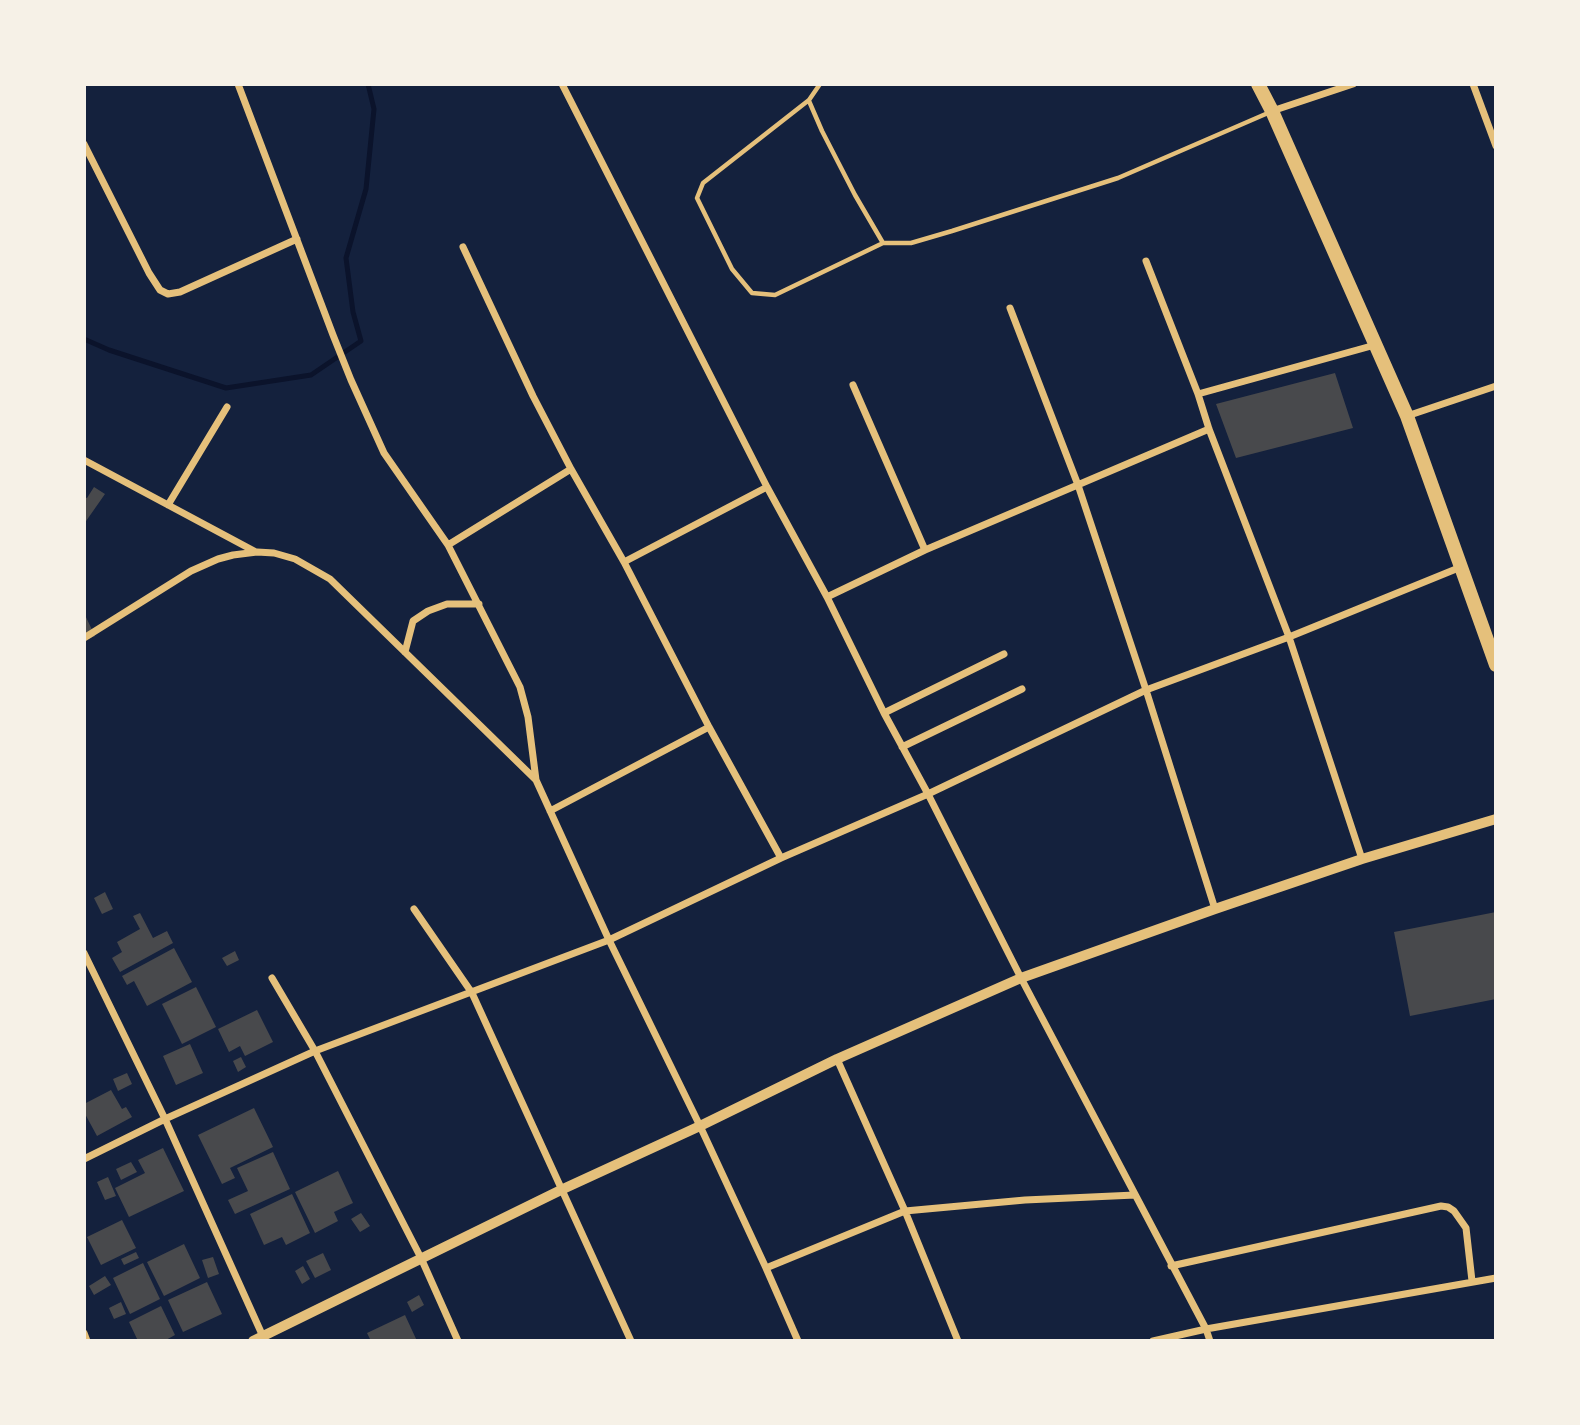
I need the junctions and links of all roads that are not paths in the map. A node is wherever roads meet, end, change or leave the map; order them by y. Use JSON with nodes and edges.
{"nodes":[{"id":1,"x":237,"y":84,"type":"edge"},
{"id":2,"x":562,"y":84,"type":"edge"},
{"id":3,"x":820,"y":84,"type":"edge"},
{"id":4,"x":1258,"y":84,"type":"edge"},
{"id":5,"x":1353,"y":84,"type":"edge"},
{"id":6,"x":1472,"y":84,"type":"edge"},
{"id":7,"x":809,"y":100,"type":"junction"},
{"id":8,"x":1272,"y":111,"type":"junction"},
{"id":9,"x":84,"y":144,"type":"edge"},
{"id":10,"x":1496,"y":146,"type":"edge"},
{"id":11,"x":297,"y":239,"type":"junction"},
{"id":12,"x":883,"y":243,"type":"junction"},
{"id":13,"x":463,"y":247,"type":"dead end"},
{"id":14,"x":1146,"y":261,"type":"dead end"},
{"id":15,"x":1010,"y":308,"type":"dead end"},
{"id":16,"x":1375,"y":345,"type":"junction"},
{"id":17,"x":853,"y":385,"type":"dead end"},
{"id":18,"x":1496,"y":386,"type":"edge"},
{"id":19,"x":1198,"y":394,"type":"junction"},
{"id":20,"x":227,"y":407,"type":"dead end"},
{"id":21,"x":1407,"y":416,"type":"junction"},
{"id":22,"x":1209,"y":429,"type":"junction"},
{"id":23,"x":84,"y":460,"type":"edge"},
{"id":24,"x":571,"y":469,"type":"junction"},
{"id":25,"x":1078,"y":485,"type":"junction"},
{"id":26,"x":767,"y":487,"type":"junction"},
{"id":27,"x":168,"y":505,"type":"junction"},
{"id":28,"x":448,"y":545,"type":"junction"},
{"id":29,"x":925,"y":550,"type":"junction"},
{"id":30,"x":257,"y":552,"type":"junction"},
{"id":31,"x":624,"y":562,"type":"junction"},
{"id":32,"x":1462,"y":567,"type":"junction"},
{"id":33,"x":827,"y":597,"type":"junction"},
{"id":34,"x":479,"y":604,"type":"junction"},
{"id":35,"x":1289,"y":637,"type":"junction"},
{"id":36,"x":84,"y":638,"type":"edge"},
{"id":37,"x":405,"y":652,"type":"junction"},
{"id":38,"x":1004,"y":654,"type":"dead end"},
{"id":39,"x":1496,"y":665,"type":"edge"},
{"id":40,"x":1022,"y":689,"type":"dead end"},
{"id":41,"x":1146,"y":690,"type":"junction"},
{"id":42,"x":884,"y":713,"type":"junction"},
{"id":43,"x":709,"y":727,"type":"junction"},
{"id":44,"x":902,"y":747,"type":"junction"},
{"id":45,"x":536,"y":780,"type":"junction"},
{"id":46,"x":928,"y":794,"type":"junction"},
{"id":47,"x":551,"y":811,"type":"junction"},
{"id":48,"x":1496,"y":819,"type":"edge"},
{"id":49,"x":780,"y":858,"type":"junction"},
{"id":50,"x":1362,"y":859,"type":"junction"},
{"id":51,"x":414,"y":909,"type":"dead end"},
{"id":52,"x":1215,"y":909,"type":"junction"},
{"id":53,"x":609,"y":940,"type":"junction"},
{"id":54,"x":84,"y":953,"type":"edge"},
{"id":55,"x":272,"y":978,"type":"dead end"},
{"id":56,"x":1021,"y":978,"type":"junction"},
{"id":57,"x":472,"y":993,"type":"junction"},
{"id":58,"x":315,"y":1051,"type":"junction"},
{"id":59,"x":837,"y":1059,"type":"junction"},
{"id":60,"x":165,"y":1119,"type":"junction"},
{"id":61,"x":699,"y":1126,"type":"junction"},
{"id":62,"x":84,"y":1159,"type":"edge"},
{"id":63,"x":563,"y":1189,"type":"junction"},
{"id":64,"x":1135,"y":1195,"type":"junction"},
{"id":65,"x":905,"y":1211,"type":"junction"},
{"id":66,"x":421,"y":1258,"type":"junction"},
{"id":67,"x":1171,"y":1266,"type":"junction"},
{"id":68,"x":766,"y":1268,"type":"junction"},
{"id":69,"x":1496,"y":1278,"type":"edge"},
{"id":70,"x":1472,"y":1281,"type":"junction"},
{"id":71,"x":1206,"y":1329,"type":"junction"},
{"id":72,"x":84,"y":1334,"type":"edge"},
{"id":73,"x":260,"y":1339,"type":"edge"},
{"id":74,"x":87,"y":1341,"type":"edge"},
{"id":75,"x":458,"y":1341,"type":"edge"},
{"id":76,"x":631,"y":1341,"type":"edge"},
{"id":77,"x":797,"y":1341,"type":"edge"},
{"id":78,"x":958,"y":1341,"type":"edge"},
{"id":79,"x":1153,"y":1341,"type":"edge"},
{"id":80,"x":1210,"y":1341,"type":"edge"}],
"edges":[{"from":1,"to":11,"type":"street"},
{"from":2,"to":26,"type":"street"},
{"from":3,"to":7,"type":"lane"},
{"from":4,"to":8,"type":"highway"},
{"from":5,"to":8,"type":"street"},
{"from":6,"to":10,"type":"street"},
{"from":7,"to":12,"type":"lane"},
{"from":7,"to":12,"type":"lane"},
{"from":8,"to":12,"type":"lane"},
{"from":8,"to":16,"type":"highway"},
{"from":9,"to":11,"type":"street"},
{"from":11,"to":28,"type":"street"},
{"from":13,"to":24,"type":"street"},
{"from":14,"to":19,"type":"street"},
{"from":15,"to":25,"type":"street"},
{"from":16,"to":19,"type":"street"},
{"from":16,"to":21,"type":"highway"},
{"from":17,"to":29,"type":"street"},
{"from":18,"to":21,"type":"street"},
{"from":19,"to":22,"type":"street"},
{"from":20,"to":27,"type":"street"},
{"from":21,"to":32,"type":"highway"},
{"from":22,"to":25,"type":"street"},
{"from":22,"to":35,"type":"street"},
{"from":23,"to":27,"type":"street"},
{"from":24,"to":28,"type":"street"},
{"from":24,"to":31,"type":"street"},
{"from":25,"to":29,"type":"street"},
{"from":25,"to":41,"type":"street"},
{"from":26,"to":31,"type":"street"},
{"from":26,"to":33,"type":"street"},
{"from":27,"to":30,"type":"street"},
{"from":28,"to":34,"type":"street"},
{"from":29,"to":33,"type":"street"},
{"from":30,"to":36,"type":"street"},
{"from":30,"to":37,"type":"street"},
{"from":31,"to":43,"type":"street"},
{"from":32,"to":35,"type":"street"},
{"from":32,"to":39,"type":"highway"},
{"from":33,"to":42,"type":"street"},
{"from":34,"to":37,"type":"street"},
{"from":34,"to":45,"type":"street"},
{"from":35,"to":41,"type":"street"},
{"from":35,"to":50,"type":"street"},
{"from":37,"to":45,"type":"street"},
{"from":38,"to":42,"type":"street"},
{"from":40,"to":44,"type":"street"},
{"from":41,"to":46,"type":"street"},
{"from":41,"to":52,"type":"street"},
{"from":42,"to":44,"type":"street"},
{"from":43,"to":47,"type":"street"},
{"from":43,"to":49,"type":"street"},
{"from":44,"to":46,"type":"street"},
{"from":45,"to":47,"type":"street"},
{"from":46,"to":49,"type":"street"},
{"from":46,"to":56,"type":"street"},
{"from":47,"to":53,"type":"street"},
{"from":48,"to":50,"type":"street"},
{"from":49,"to":53,"type":"street"},
{"from":50,"to":52,"type":"street"},
{"from":51,"to":57,"type":"street"},
{"from":52,"to":56,"type":"street"},
{"from":53,"to":57,"type":"street"},
{"from":53,"to":61,"type":"street"},
{"from":54,"to":60,"type":"street"},
{"from":55,"to":58,"type":"street"},
{"from":56,"to":59,"type":"street"},
{"from":56,"to":64,"type":"street"},
{"from":57,"to":58,"type":"street"},
{"from":57,"to":63,"type":"street"},
{"from":58,"to":60,"type":"street"},
{"from":58,"to":66,"type":"street"},
{"from":59,"to":61,"type":"street"},
{"from":59,"to":65,"type":"street"},
{"from":60,"to":62,"type":"street"},
{"from":60,"to":73,"type":"street"},
{"from":61,"to":63,"type":"street"},
{"from":61,"to":68,"type":"street"},
{"from":63,"to":66,"type":"street"},
{"from":63,"to":76,"type":"street"},
{"from":64,"to":65,"type":"street"},
{"from":64,"to":67,"type":"street"},
{"from":65,"to":68,"type":"street"},
{"from":65,"to":78,"type":"street"},
{"from":66,"to":73,"type":"street"},
{"from":66,"to":75,"type":"street"},
{"from":67,"to":70,"type":"street"},
{"from":67,"to":71,"type":"street"},
{"from":68,"to":77,"type":"street"},
{"from":69,"to":70,"type":"street"},
{"from":70,"to":71,"type":"street"},
{"from":71,"to":79,"type":"street"},
{"from":71,"to":80,"type":"street"},
{"from":72,"to":74,"type":"street"}]}
